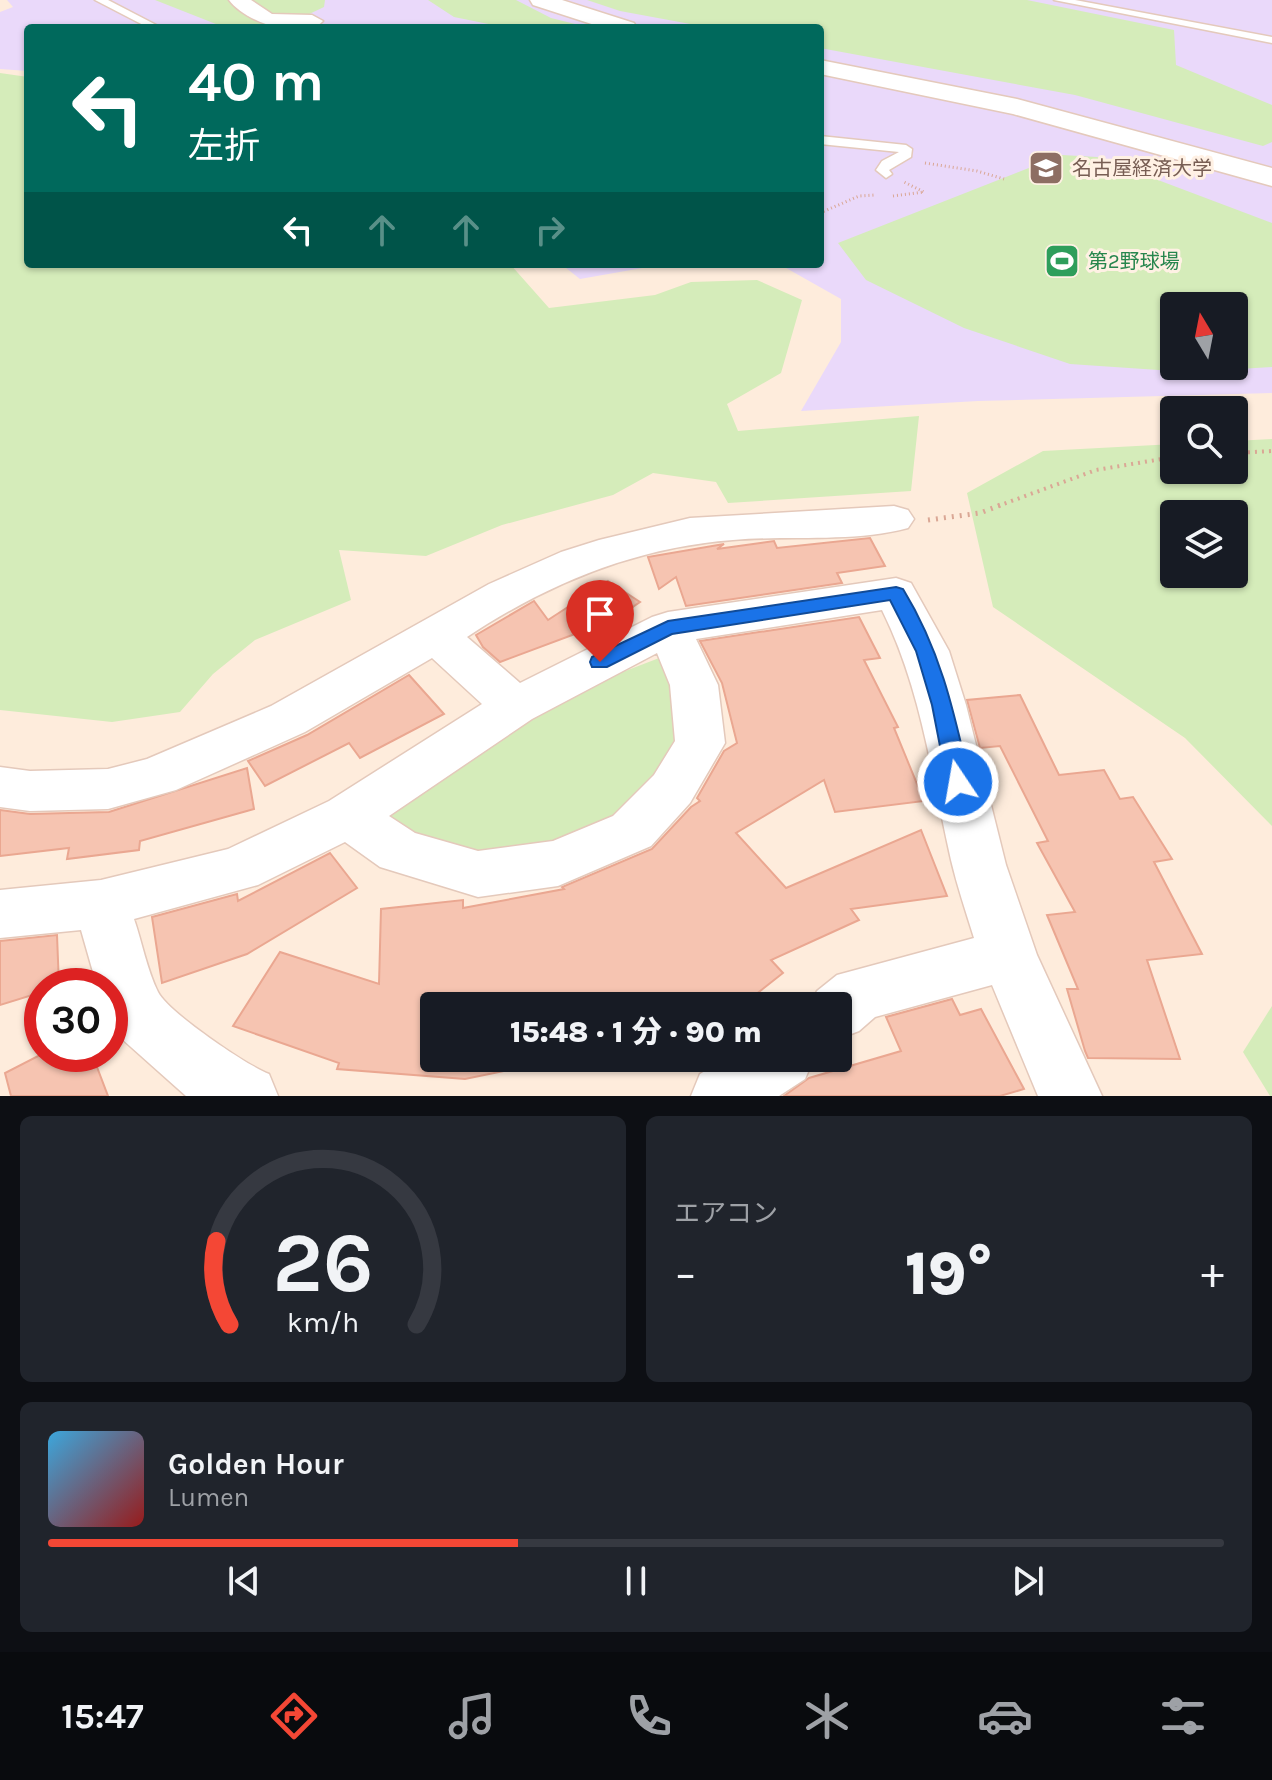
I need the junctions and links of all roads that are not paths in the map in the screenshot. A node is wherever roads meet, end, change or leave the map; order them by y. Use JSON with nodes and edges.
{"nodes":[{"id":1,"x":100,"y":0,"type":"edge"},
{"id":2,"x":239,"y":0,"type":"edge"},
{"id":3,"x":541,"y":0,"type":"edge"},
{"id":4,"x":1059,"y":0,"type":"edge"},
{"id":5,"x":312,"y":21,"type":"dead end"},
{"id":6,"x":149,"y":24,"type":"edge"},
{"id":7,"x":614,"y":24,"type":"edge"},
{"id":8,"x":1272,"y":40,"type":"edge"},
{"id":9,"x":824,"y":68,"type":"edge"},
{"id":10,"x":824,"y":140,"type":"edge"},
{"id":11,"x":886,"y":174,"type":"dead end"},
{"id":12,"x":1272,"y":177,"type":"edge"},
{"id":13,"x":894,"y":519,"type":"road end"},
{"id":14,"x":668,"y":628,"type":"junction"},
{"id":15,"x":436,"y":635,"type":"junction"},
{"id":16,"x":515,"y":706,"type":"junction"},
{"id":17,"x":0,"y":787,"type":"edge"},
{"id":18,"x":348,"y":816,"type":"junction"},
{"id":19,"x":101,"y":904,"type":"junction"},
{"id":20,"x":0,"y":914,"type":"edge"},
{"id":21,"x":1008,"y":955,"type":"junction"},
{"id":22,"x":852,"y":999,"type":"edge"},
{"id":23,"x":761,"y":1072,"type":"edge"},
{"id":24,"x":232,"y":1093,"type":"edge"},
{"id":25,"x":723,"y":1096,"type":"edge"},
{"id":26,"x":1070,"y":1096,"type":"edge"}],
"edges":[{"from":1,"to":6,"type":"lane"},
{"from":2,"to":5,"type":"street"},
{"from":3,"to":7,"type":"street"},
{"from":4,"to":8,"type":"lane"},
{"from":9,"to":12,"type":"street"},
{"from":10,"to":11,"type":"lane"},
{"from":13,"to":15,"type":"street"},
{"from":14,"to":16,"type":"street"},
{"from":14,"to":18,"type":"street"},
{"from":14,"to":21,"type":"street"},
{"from":15,"to":16,"type":"street"},
{"from":15,"to":17,"type":"street"},
{"from":16,"to":18,"type":"street"},
{"from":18,"to":19,"type":"street"},
{"from":19,"to":20,"type":"street"},
{"from":19,"to":24,"type":"street"},
{"from":21,"to":22,"type":"street"},
{"from":21,"to":26,"type":"street"},
{"from":23,"to":25,"type":"street"}]}
